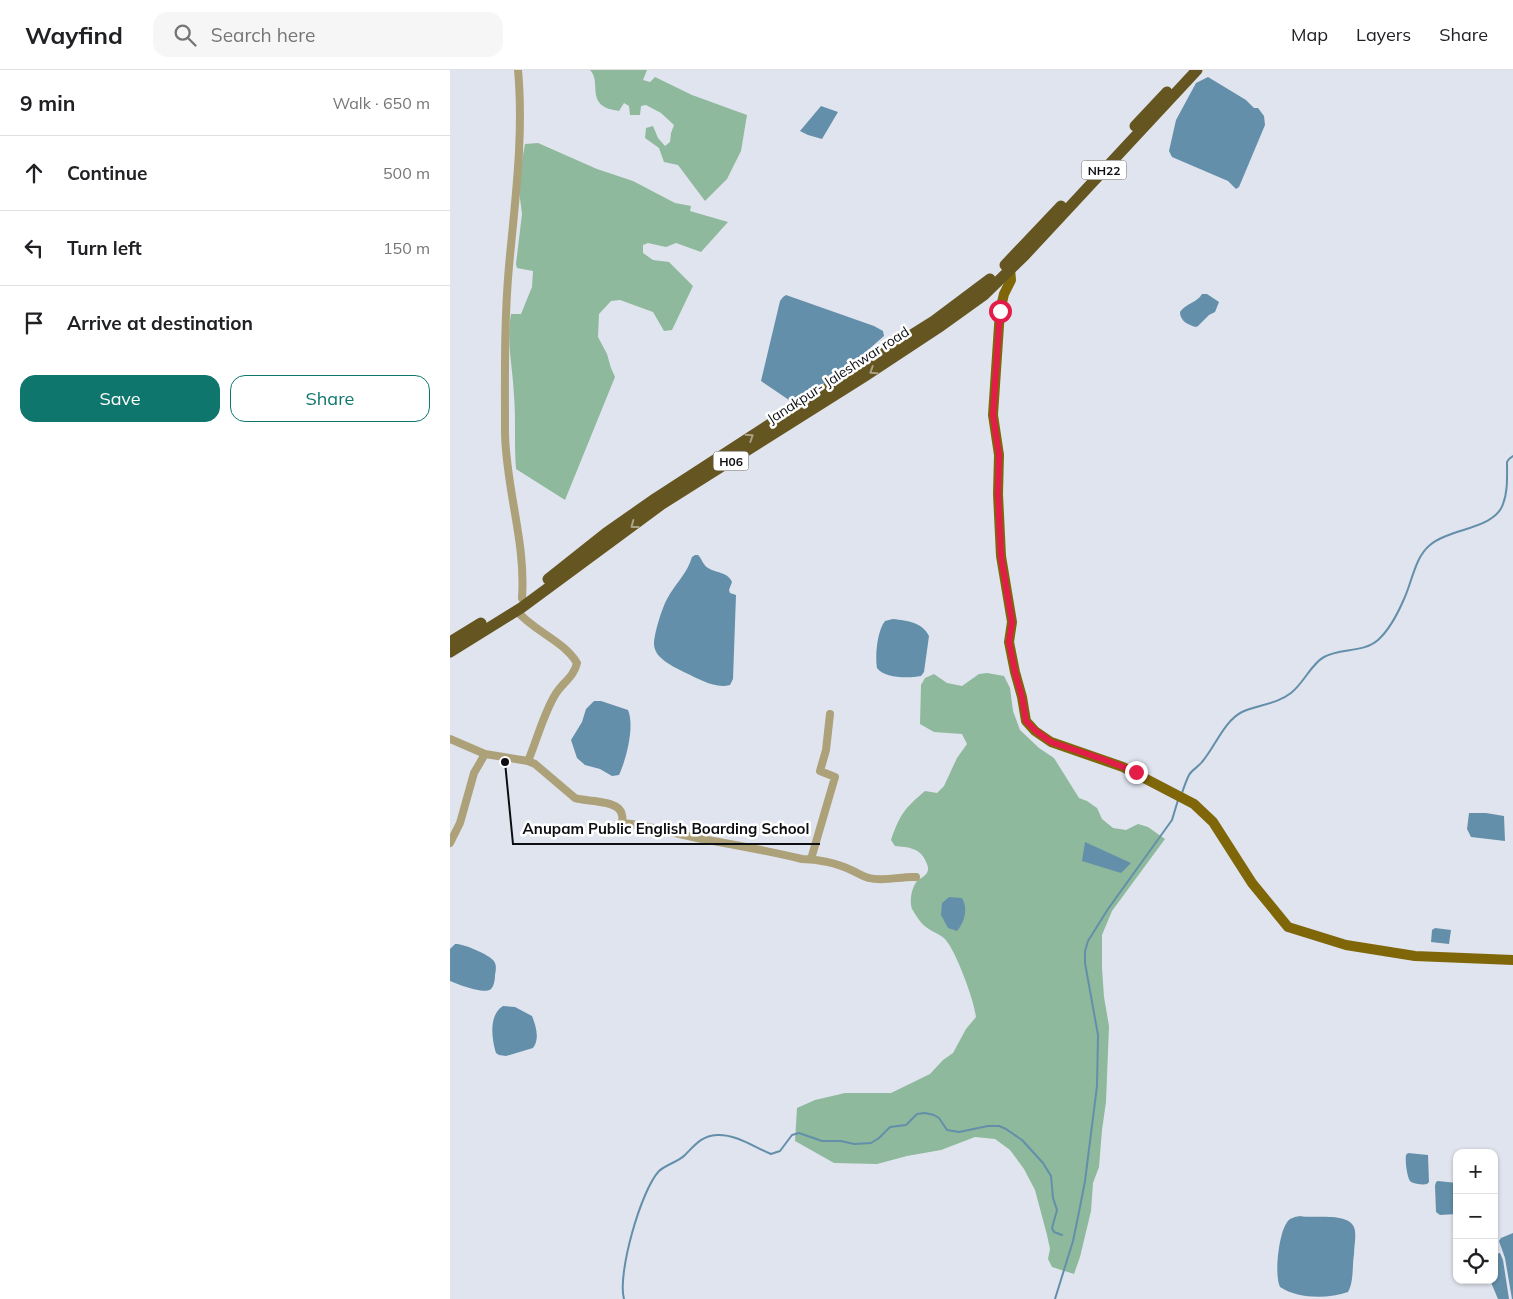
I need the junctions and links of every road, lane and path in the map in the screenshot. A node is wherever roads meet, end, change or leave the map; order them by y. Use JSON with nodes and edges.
{"nodes":[{"id":1,"x":518,"y":70,"type":"edge"},
{"id":2,"x":1189,"y":70,"type":"edge"},
{"id":3,"x":1197,"y":70,"type":"edge"},
{"id":4,"x":1008,"y":266,"type":"junction"},
{"id":5,"x":522,"y":598,"type":"junction"},
{"id":6,"x":516,"y":610,"type":"junction"},
{"id":7,"x":450,"y":642,"type":"edge"},
{"id":8,"x":450,"y":652,"type":"edge"},
{"id":9,"x":830,"y":714,"type":"dead end"},
{"id":10,"x":450,"y":739,"type":"edge"},
{"id":11,"x":485,"y":754,"type":"junction"},
{"id":12,"x":528,"y":761,"type":"junction"},
{"id":13,"x":450,"y":842,"type":"edge"},
{"id":14,"x":811,"y":859,"type":"junction"},
{"id":15,"x":916,"y":877,"type":"dead end"},
{"id":16,"x":1513,"y":960,"type":"edge"}],
"edges":[{"from":1,"to":5,"type":"street"},
{"from":2,"to":4,"type":"highway","name":"Janakpur- Jaleshwar road","number":"NH22"},
{"from":3,"to":4,"type":"highway","name":"Janakpur- Jaleshwar road","number":"NH22"},
{"from":5,"to":4,"type":"highway","name":"Janakpur- Jaleshwar road","number":"H06","one_way":true},
{"from":4,"to":6,"type":"highway","name":"Janakpur- Jaleshwar road","number":"H06","one_way":true},
{"from":4,"to":16,"type":"main road"},
{"from":5,"to":7,"type":"highway","name":"Janakpur- Jaleshwar road","number":"H06"},
{"from":6,"to":8,"type":"highway","name":"Janakpur- Jaleshwar road","number":"H06"},
{"from":6,"to":12,"type":"street"},
{"from":9,"to":14,"type":"street"},
{"from":10,"to":11,"type":"street"},
{"from":11,"to":12,"type":"street"},
{"from":11,"to":13,"type":"street"},
{"from":12,"to":14,"type":"street"},
{"from":14,"to":15,"type":"street"}]}
